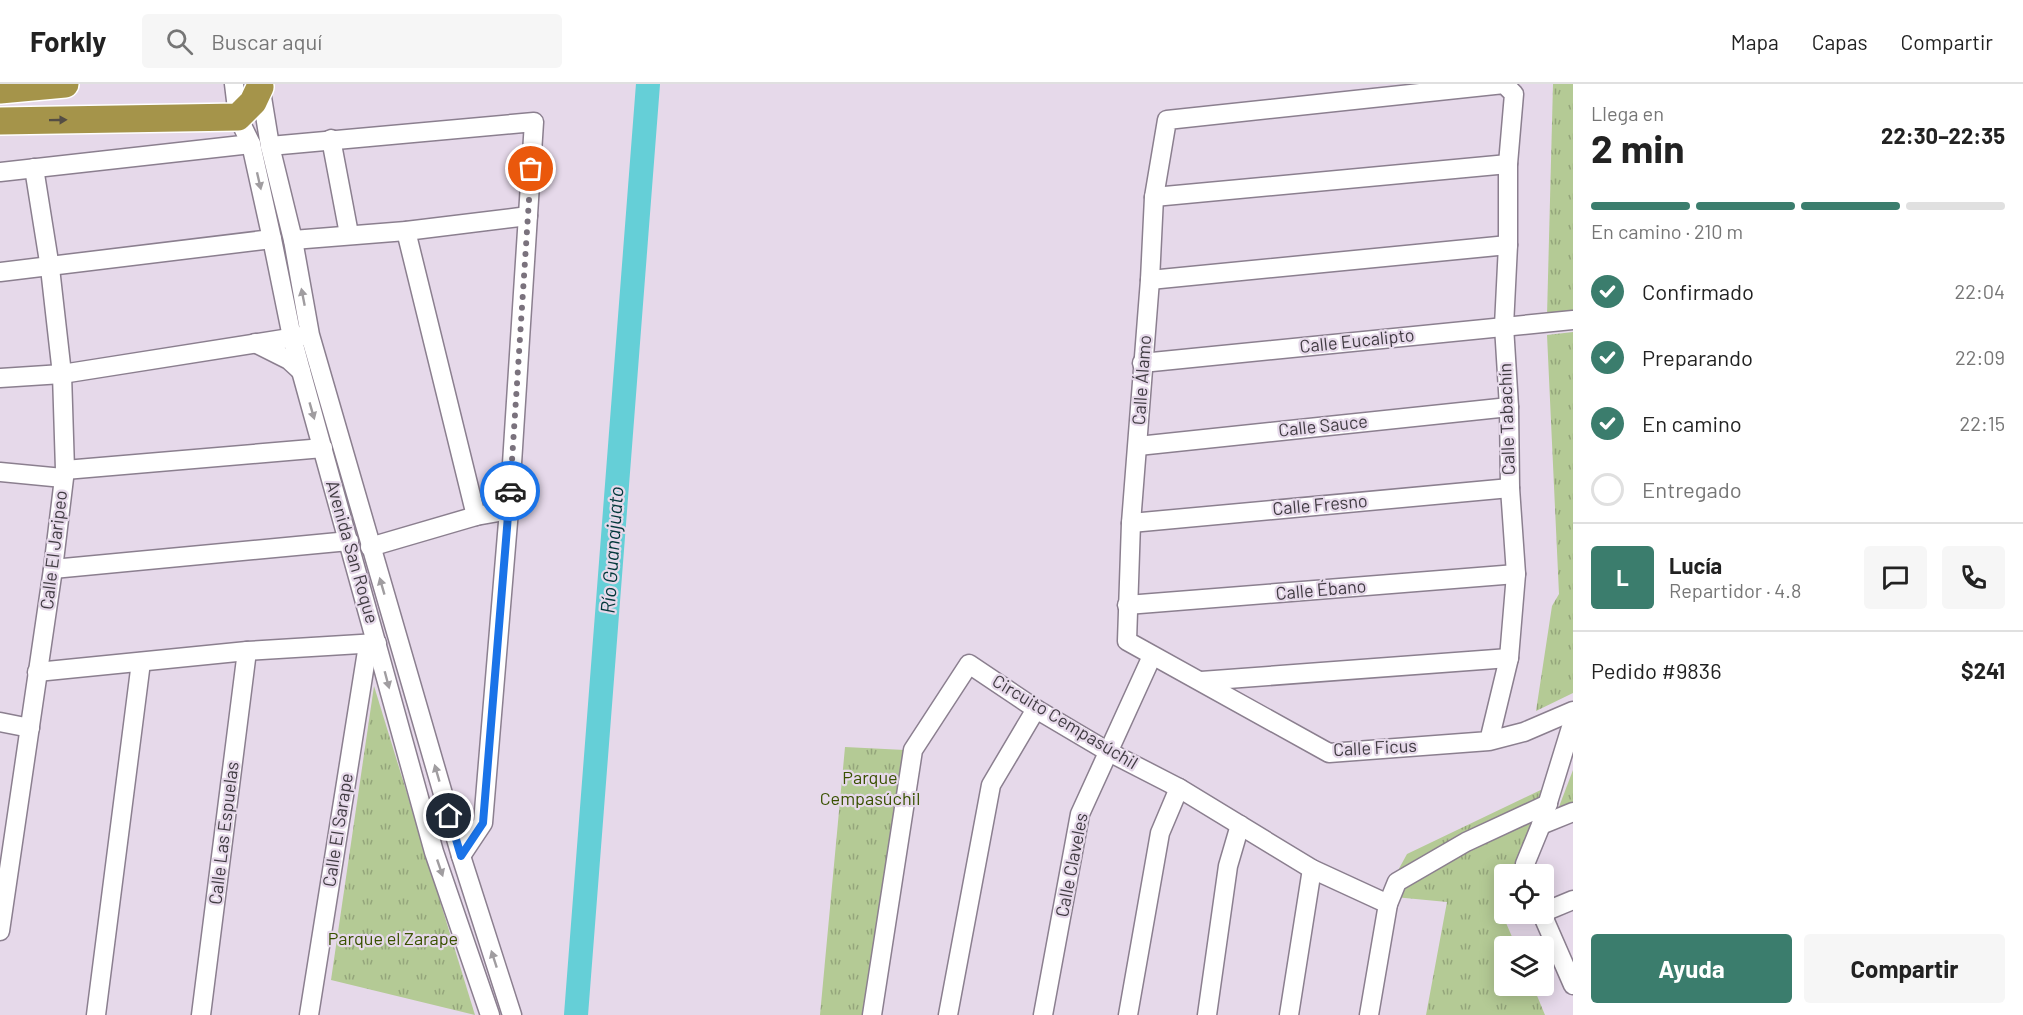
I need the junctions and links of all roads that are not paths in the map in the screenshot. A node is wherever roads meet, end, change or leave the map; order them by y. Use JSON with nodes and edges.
{"nodes":[{"id":1,"x":64,"y":84,"type":"edge"},
{"id":2,"x":234,"y":84,"type":"edge"},
{"id":3,"x":260,"y":85,"type":"edge"},
{"id":4,"x":0,"y":90,"type":"edge"},
{"id":5,"x":238,"y":117,"type":"junction"},
{"id":6,"x":1167,"y":120,"type":"joint"},
{"id":7,"x":0,"y":121,"type":"edge"},
{"id":8,"x":331,"y":139,"type":"junction"},
{"id":9,"x":250,"y":144,"type":"junction"},
{"id":10,"x":270,"y":146,"type":"junction"},
{"id":11,"x":1508,"y":164,"type":"junction"},
{"id":12,"x":34,"y":168,"type":"junction"},
{"id":13,"x":0,"y":172,"type":"edge"},
{"id":14,"x":1154,"y":197,"type":"junction"},
{"id":15,"x":528,"y":216,"type":"junction"},
{"id":16,"x":406,"y":231,"type":"junction"},
{"id":17,"x":349,"y":234,"type":"junction"},
{"id":18,"x":272,"y":239,"type":"junction"},
{"id":19,"x":292,"y":240,"type":"junction"},
{"id":20,"x":1508,"y":245,"type":"junction"},
{"id":21,"x":50,"y":268,"type":"junction"},
{"id":22,"x":0,"y":272,"type":"edge"},
{"id":23,"x":1150,"y":280,"type":"junction"},
{"id":24,"x":282,"y":290,"type":"junction"},
{"id":25,"x":1573,"y":320,"type":"edge"},
{"id":26,"x":1504,"y":326,"type":"junction"},
{"id":27,"x":310,"y":335,"type":"junction"},
{"id":28,"x":292,"y":338,"type":"junction"},
{"id":29,"x":246,"y":344,"type":"junction"},
{"id":30,"x":1142,"y":363,"type":"junction"},
{"id":31,"x":301,"y":371,"type":"junction"},
{"id":32,"x":62,"y":374,"type":"junction"},
{"id":33,"x":0,"y":378,"type":"edge"},
{"id":34,"x":1509,"y":407,"type":"junction"},
{"id":35,"x":1138,"y":446,"type":"junction"},
{"id":36,"x":323,"y":448,"type":"junction"},
{"id":37,"x":0,"y":472,"type":"edge"},
{"id":38,"x":64,"y":474,"type":"junction"},
{"id":39,"x":1510,"y":488,"type":"junction"},
{"id":40,"x":509,"y":510,"type":"junction"},
{"id":41,"x":476,"y":516,"type":"junction"},
{"id":42,"x":1131,"y":523,"type":"junction"},
{"id":43,"x":349,"y":541,"type":"junction"},
{"id":44,"x":370,"y":547,"type":"junction"},
{"id":45,"x":53,"y":569,"type":"junction"},
{"id":46,"x":1516,"y":574,"type":"junction"},
{"id":47,"x":1127,"y":605,"type":"junction"},
{"id":48,"x":1127,"y":641,"type":"joint"},
{"id":49,"x":372,"y":644,"type":"junction"},
{"id":50,"x":247,"y":651,"type":"junction"},
{"id":51,"x":1152,"y":656,"type":"junction"},
{"id":52,"x":1509,"y":658,"type":"junction"},
{"id":53,"x":141,"y":662,"type":"junction"},
{"id":54,"x":37,"y":672,"type":"junction"},
{"id":55,"x":1201,"y":681,"type":"junction"},
{"id":56,"x":1036,"y":710,"type":"junction"},
{"id":57,"x":1573,"y":711,"type":"edge"},
{"id":58,"x":1573,"y":721,"type":"edge"},
{"id":59,"x":0,"y":722,"type":"edge"},
{"id":60,"x":30,"y":728,"type":"junction"},
{"id":61,"x":1489,"y":741,"type":"junction"},
{"id":62,"x":1107,"y":751,"type":"junction"},
{"id":63,"x":1179,"y":788,"type":"junction"},
{"id":64,"x":1548,"y":804,"type":"junction"},
{"id":65,"x":1573,"y":812,"type":"edge"},
{"id":66,"x":1240,"y":825,"type":"junction"},
{"id":67,"x":1541,"y":825,"type":"junction"},
{"id":68,"x":461,"y":856,"type":"junction"},
{"id":69,"x":1525,"y":864,"type":"edge"},
{"id":70,"x":1312,"y":869,"type":"junction"},
{"id":71,"x":1573,"y":900,"type":"edge"},
{"id":72,"x":1388,"y":904,"type":"junction"},
{"id":73,"x":1554,"y":908,"type":"edge"},
{"id":74,"x":1548,"y":924,"type":"edge"},
{"id":75,"x":0,"y":931,"type":"edge"},
{"id":76,"x":1573,"y":985,"type":"edge"},
{"id":77,"x":96,"y":1015,"type":"edge"},
{"id":78,"x":201,"y":1015,"type":"edge"},
{"id":79,"x":309,"y":1015,"type":"edge"},
{"id":80,"x":490,"y":1015,"type":"edge"},
{"id":81,"x":512,"y":1015,"type":"edge"},
{"id":82,"x":872,"y":1015,"type":"edge"},
{"id":83,"x":948,"y":1015,"type":"edge"},
{"id":84,"x":1043,"y":1015,"type":"edge"},
{"id":85,"x":1128,"y":1015,"type":"edge"},
{"id":86,"x":1207,"y":1015,"type":"edge"},
{"id":87,"x":1290,"y":1015,"type":"edge"},
{"id":88,"x":1369,"y":1015,"type":"edge"}],
"edges":[{"from":1,"to":4,"type":"highway"},
{"from":2,"to":5,"type":"street","name":"Avenida San Roque"},
{"from":3,"to":5,"type":"highway"},
{"from":3,"to":10,"type":"street","name":"Avenida San Roque"},
{"from":7,"to":5,"type":"highway","one_way":true},
{"from":5,"to":9,"type":"street","name":"Avenida San Roque"},
{"from":6,"to":11,"type":"street","name":"Calle Tabachín"},
{"from":6,"to":14,"type":"street","name":"Calle Álamo"},
{"from":8,"to":10,"type":"street"},
{"from":8,"to":15,"type":"street"},
{"from":8,"to":17,"type":"street"},
{"from":9,"to":12,"type":"street"},
{"from":9,"to":18,"type":"street","name":"Avenida San Roque","one_way":true},
{"from":10,"to":19,"type":"street","name":"Avenida San Roque"},
{"from":11,"to":14,"type":"street"},
{"from":11,"to":20,"type":"street","name":"Calle Tabachín"},
{"from":12,"to":13,"type":"street"},
{"from":12,"to":21,"type":"street","name":"Calle El Jaripeo"},
{"from":14,"to":23,"type":"street","name":"Calle Álamo"},
{"from":15,"to":16,"type":"street"},
{"from":15,"to":40,"type":"street"},
{"from":16,"to":17,"type":"street"},
{"from":16,"to":41,"type":"street"},
{"from":17,"to":19,"type":"street"},
{"from":18,"to":21,"type":"street"},
{"from":18,"to":24,"type":"street","name":"Avenida San Roque"},
{"from":27,"to":19,"type":"street","name":"Avenida San Roque","one_way":true},
{"from":20,"to":23,"type":"street"},
{"from":20,"to":26,"type":"street","name":"Calle Tabachín"},
{"from":21,"to":22,"type":"street"},
{"from":21,"to":32,"type":"street","name":"Calle El Jaripeo"},
{"from":23,"to":30,"type":"street","name":"Calle Álamo"},
{"from":24,"to":28,"type":"street","name":"Avenida San Roque"},
{"from":24,"to":29,"type":"street"},
{"from":25,"to":26,"type":"street","name":"Calle Eucalipto"},
{"from":26,"to":30,"type":"street","name":"Calle Eucalipto"},
{"from":26,"to":34,"type":"street","name":"Calle Tabachín"},
{"from":27,"to":28,"type":"street"},
{"from":27,"to":44,"type":"street","name":"Avenida San Roque"},
{"from":28,"to":29,"type":"street"},
{"from":28,"to":31,"type":"street","name":"Avenida San Roque"},
{"from":29,"to":31,"type":"street"},
{"from":29,"to":32,"type":"street"},
{"from":30,"to":35,"type":"street","name":"Calle Álamo"},
{"from":31,"to":36,"type":"street","name":"Avenida San Roque","one_way":true},
{"from":32,"to":33,"type":"street"},
{"from":32,"to":38,"type":"street","name":"Calle El Jaripeo"},
{"from":34,"to":35,"type":"street","name":"Calle Sauce"},
{"from":34,"to":39,"type":"street","name":"Calle Tabachín"},
{"from":35,"to":42,"type":"street","name":"Calle Álamo"},
{"from":36,"to":38,"type":"street"},
{"from":36,"to":43,"type":"street","name":"Avenida San Roque"},
{"from":37,"to":38,"type":"street"},
{"from":38,"to":45,"type":"street","name":"Calle El Jaripeo"},
{"from":39,"to":42,"type":"street","name":"Calle Fresno"},
{"from":39,"to":46,"type":"street","name":"Calle Tabachín"},
{"from":40,"to":41,"type":"street"},
{"from":40,"to":68,"type":"street"},
{"from":41,"to":44,"type":"street"},
{"from":42,"to":47,"type":"street","name":"Calle Álamo"},
{"from":43,"to":45,"type":"street"},
{"from":43,"to":49,"type":"street","name":"Avenida San Roque"},
{"from":68,"to":44,"type":"street","name":"Avenida San Roque","one_way":true},
{"from":45,"to":54,"type":"street","name":"Calle El Jaripeo"},
{"from":46,"to":47,"type":"street","name":"Calle Ébano"},
{"from":46,"to":52,"type":"street","name":"Calle Tabachín"},
{"from":47,"to":48,"type":"street","name":"Calle Álamo"},
{"from":48,"to":51,"type":"street","name":"Calle Ficus"},
{"from":49,"to":50,"type":"street"},
{"from":49,"to":79,"type":"street","name":"Calle El Sarape"},
{"from":49,"to":80,"type":"street","name":"Avenida San Roque","one_way":true},
{"from":50,"to":53,"type":"street"},
{"from":50,"to":78,"type":"street","name":"Calle Las Espuelas"},
{"from":51,"to":55,"type":"street","name":"Calle Ficus"},
{"from":51,"to":62,"type":"street","name":"Calle Claveles"},
{"from":52,"to":55,"type":"street"},
{"from":52,"to":61,"type":"street","name":"Calle Tabachín"},
{"from":53,"to":54,"type":"street"},
{"from":53,"to":77,"type":"street"},
{"from":54,"to":60,"type":"street","name":"Calle El Jaripeo"},
{"from":55,"to":61,"type":"street","name":"Calle Ficus"},
{"from":56,"to":62,"type":"street","name":"Circuito Cempasúchil"},
{"from":56,"to":82,"type":"street","name":"Circuito Cempasúchil"},
{"from":56,"to":83,"type":"street"},
{"from":57,"to":61,"type":"street","name":"Calle Ficus"},
{"from":58,"to":64,"type":"street"},
{"from":59,"to":60,"type":"street"},
{"from":60,"to":75,"type":"street","name":"Calle El Jaripeo"},
{"from":62,"to":63,"type":"street","name":"Circuito Cempasúchil"},
{"from":62,"to":84,"type":"street","name":"Calle Claveles"},
{"from":63,"to":66,"type":"street","name":"Circuito Cempasúchil"},
{"from":63,"to":85,"type":"street"},
{"from":64,"to":67,"type":"street"},
{"from":64,"to":72,"type":"street"},
{"from":65,"to":67,"type":"street"},
{"from":66,"to":70,"type":"street","name":"Circuito Cempasúchil"},
{"from":66,"to":86,"type":"street"},
{"from":67,"to":69,"type":"street"},
{"from":81,"to":68,"type":"street","name":"Avenida San Roque","one_way":true},
{"from":70,"to":72,"type":"street","name":"Circuito Cempasúchil"},
{"from":70,"to":87,"type":"street"},
{"from":71,"to":73,"type":"street"},
{"from":72,"to":88,"type":"street"},
{"from":74,"to":76,"type":"street"}]}
